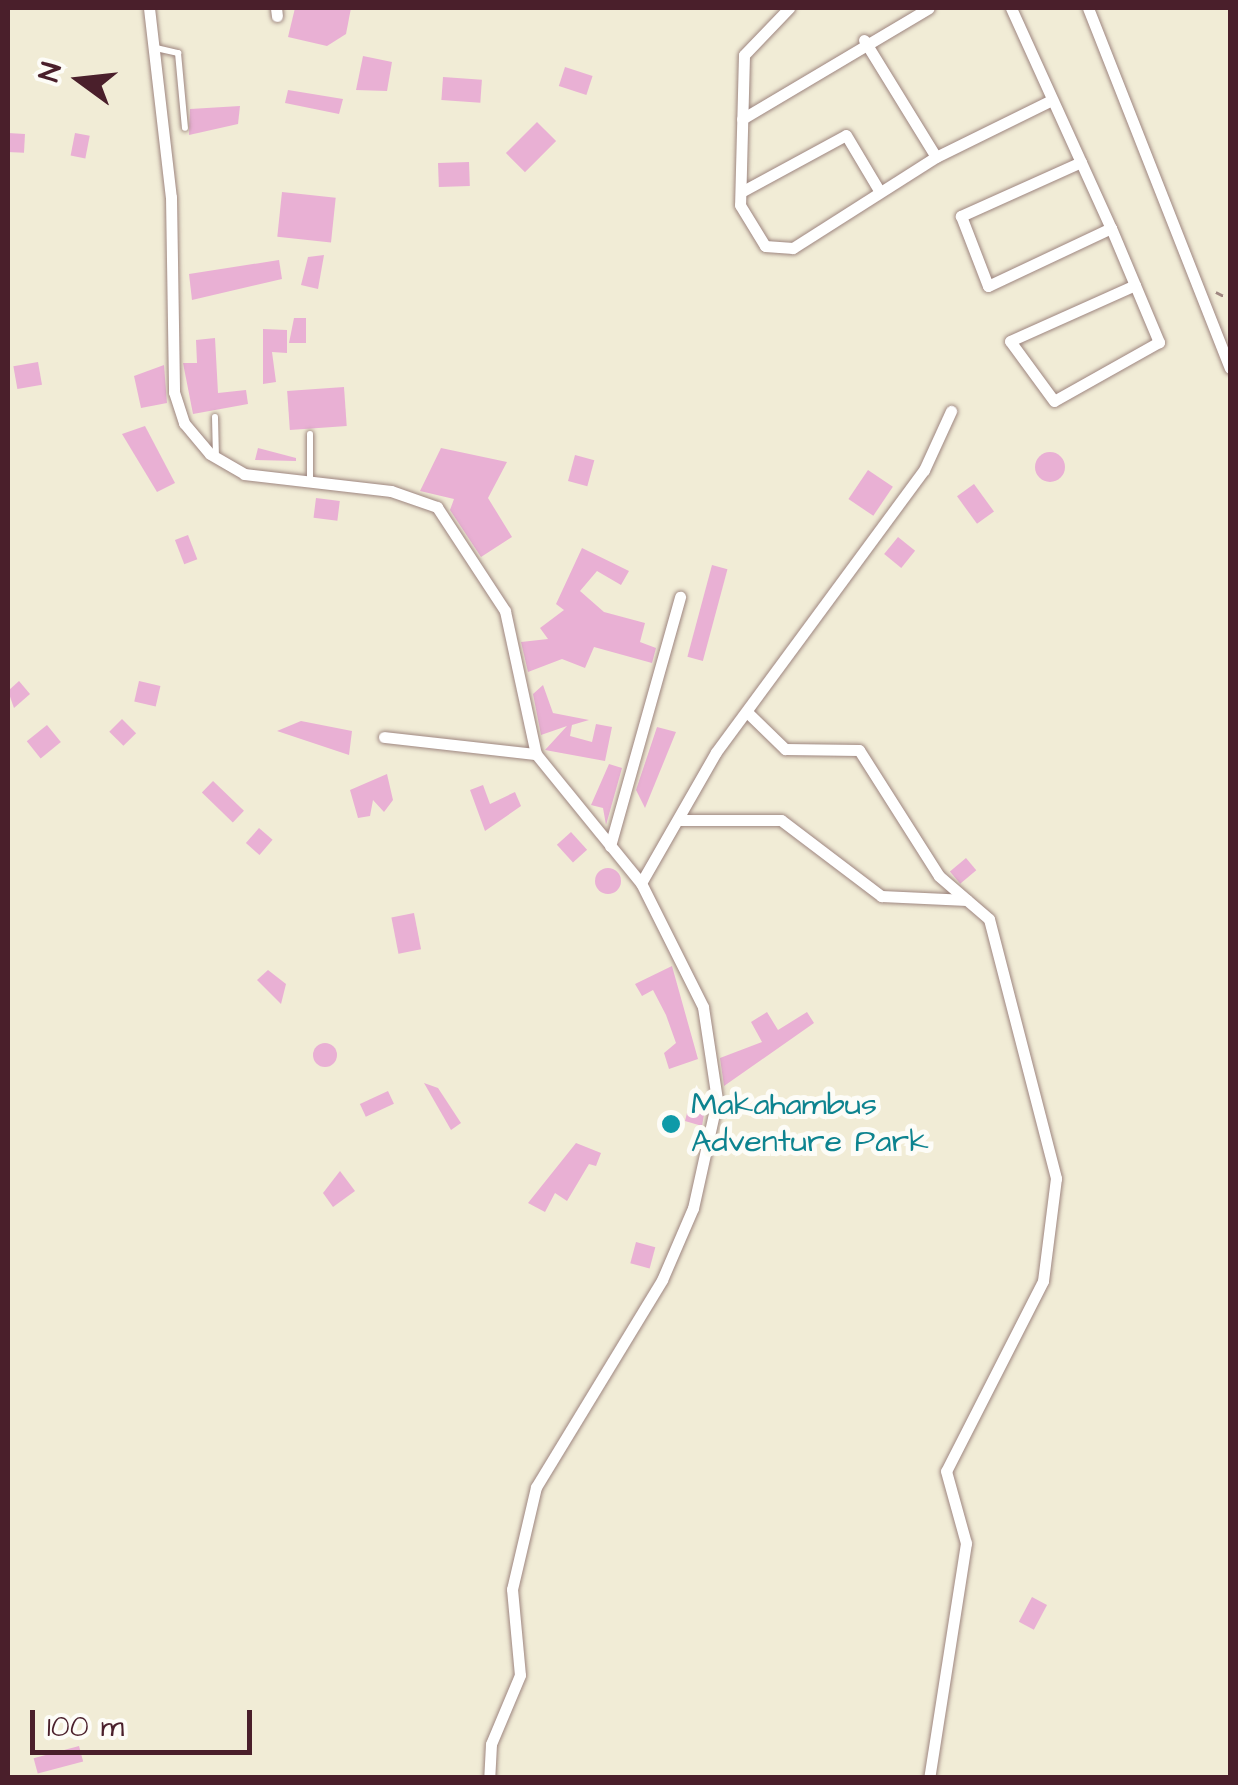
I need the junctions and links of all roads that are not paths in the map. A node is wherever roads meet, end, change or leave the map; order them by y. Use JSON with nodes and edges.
{"nodes":[{"id":1,"x":149,"y":8,"type":"edge"},
{"id":2,"x":788,"y":8,"type":"edge"},
{"id":3,"x":930,"y":8,"type":"edge"},
{"id":4,"x":1011,"y":8,"type":"edge"},
{"id":5,"x":1088,"y":8,"type":"edge"},
{"id":6,"x":864,"y":40,"type":"junction"},
{"id":7,"x":156,"y":48,"type":"junction"},
{"id":8,"x":1052,"y":100,"type":"junction"},
{"id":9,"x":742,"y":119,"type":"junction"},
{"id":10,"x":185,"y":128,"type":"dead end"},
{"id":11,"x":936,"y":157,"type":"junction"},
{"id":12,"x":1081,"y":162,"type":"junction"},
{"id":13,"x":740,"y":192,"type":"junction"},
{"id":14,"x":880,"y":192,"type":"junction"},
{"id":15,"x":1112,"y":228,"type":"junction"},
{"id":16,"x":1136,"y":286,"type":"junction"},
{"id":17,"x":1230,"y":368,"type":"edge"},
{"id":18,"x":951,"y":411,"type":"dead end"},
{"id":19,"x":215,"y":417,"type":"dead end"},
{"id":20,"x":310,"y":434,"type":"dead end"},
{"id":21,"x":216,"y":459,"type":"junction"},
{"id":22,"x":310,"y":484,"type":"junction"},
{"id":23,"x":680,"y":597,"type":"dead end"},
{"id":24,"x":748,"y":713,"type":"junction"},
{"id":25,"x":384,"y":737,"type":"dead end"},
{"id":26,"x":536,"y":754,"type":"junction"},
{"id":27,"x":679,"y":820,"type":"junction"},
{"id":28,"x":610,"y":846,"type":"junction"},
{"id":29,"x":640,"y":883,"type":"junction"},
{"id":30,"x":966,"y":900,"type":"junction"},
{"id":31,"x":489,"y":1778,"type":"edge"},
{"id":32,"x":929,"y":1778,"type":"edge"}],
"edges":[{"from":1,"to":7,"type":"street"},
{"from":2,"to":9,"type":"street"},
{"from":3,"to":6,"type":"street"},
{"from":4,"to":8,"type":"street"},
{"from":5,"to":17,"type":"street"},
{"from":6,"to":9,"type":"street"},
{"from":6,"to":11,"type":"street"},
{"from":7,"to":10,"type":"lane"},
{"from":7,"to":21,"type":"street"},
{"from":8,"to":11,"type":"street"},
{"from":8,"to":12,"type":"street"},
{"from":9,"to":13,"type":"street"},
{"from":11,"to":14,"type":"street"},
{"from":12,"to":15,"type":"street"},
{"from":12,"to":15,"type":"street"},
{"from":13,"to":14,"type":"street"},
{"from":13,"to":14,"type":"street"},
{"from":15,"to":16,"type":"street"},
{"from":16,"to":16,"type":"street"},
{"from":18,"to":24,"type":"street"},
{"from":19,"to":21,"type":"lane"},
{"from":20,"to":22,"type":"lane"},
{"from":21,"to":22,"type":"street"},
{"from":22,"to":26,"type":"street"},
{"from":23,"to":28,"type":"street"},
{"from":24,"to":27,"type":"street"},
{"from":24,"to":30,"type":"street"},
{"from":25,"to":26,"type":"street"},
{"from":26,"to":28,"type":"street"},
{"from":27,"to":29,"type":"street"},
{"from":27,"to":30,"type":"street"},
{"from":28,"to":29,"type":"street"},
{"from":29,"to":31,"type":"street"},
{"from":30,"to":32,"type":"street"}]}
